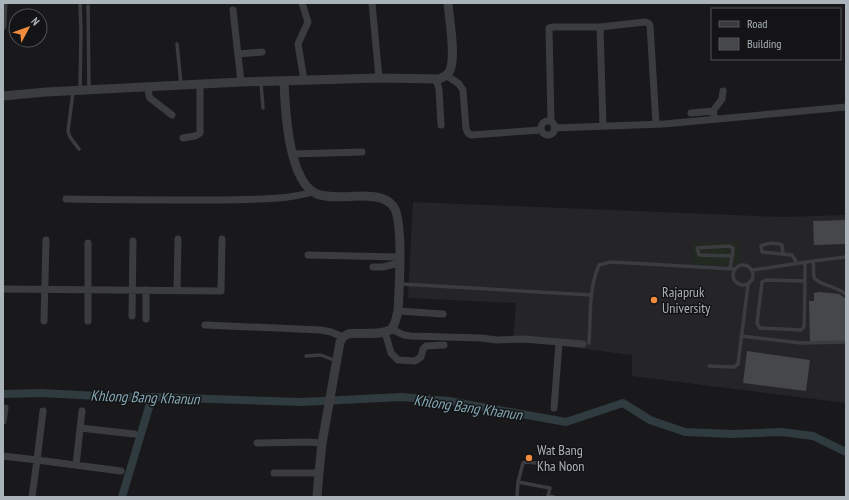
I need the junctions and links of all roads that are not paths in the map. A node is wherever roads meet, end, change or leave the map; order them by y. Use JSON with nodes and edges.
{"nodes":[{"id":1,"x":4,"y":3,"type":"edge"},
{"id":2,"x":80,"y":3,"type":"edge"},
{"id":3,"x":302,"y":3,"type":"edge"},
{"id":4,"x":372,"y":3,"type":"edge"},
{"id":5,"x":448,"y":3,"type":"edge"},
{"id":6,"x":88,"y":6,"type":"dead end"},
{"id":7,"x":233,"y":10,"type":"dead end"},
{"id":8,"x":3,"y":26,"type":"edge"},
{"id":9,"x":600,"y":27,"type":"junction"},
{"id":10,"x":177,"y":44,"type":"dead end"},
{"id":11,"x":262,"y":52,"type":"dead end"},
{"id":12,"x":238,"y":54,"type":"junction"},
{"id":13,"x":446,"y":75,"type":"junction"},
{"id":14,"x":379,"y":78,"type":"junction"},
{"id":15,"x":436,"y":79,"type":"junction"},
{"id":16,"x":304,"y":80,"type":"junction"},
{"id":17,"x":284,"y":81,"type":"junction"},
{"id":18,"x":241,"y":82,"type":"junction"},
{"id":19,"x":261,"y":82,"type":"junction"},
{"id":20,"x":181,"y":85,"type":"junction"},
{"id":21,"x":200,"y":85,"type":"junction"},
{"id":22,"x":148,"y":88,"type":"junction"},
{"id":23,"x":81,"y":91,"type":"junction"},
{"id":24,"x":723,"y":91,"type":"dead end"},
{"id":25,"x":3,"y":96,"type":"edge"},
{"id":26,"x":846,"y":107,"type":"edge"},
{"id":27,"x":263,"y":108,"type":"dead end"},
{"id":28,"x":713,"y":112,"type":"junction"},
{"id":29,"x":691,"y":113,"type":"dead end"},
{"id":30,"x":172,"y":115,"type":"dead end"},
{"id":31,"x":715,"y":119,"type":"junction"},
{"id":32,"x":656,"y":124,"type":"junction"},
{"id":33,"x":441,"y":125,"type":"dead end"},
{"id":34,"x":552,"y":125,"type":"junction"},
{"id":35,"x":603,"y":126,"type":"junction"},
{"id":36,"x":541,"y":130,"type":"junction"},
{"id":37,"x":183,"y":138,"type":"dead end"},
{"id":38,"x":79,"y":148,"type":"dead end"},
{"id":39,"x":362,"y":152,"type":"dead end"},
{"id":40,"x":292,"y":154,"type":"junction"},
{"id":41,"x":313,"y":192,"type":"junction"},
{"id":42,"x":66,"y":199,"type":"dead end"},
{"id":43,"x":178,"y":239,"type":"dead end"},
{"id":44,"x":222,"y":239,"type":"dead end"},
{"id":45,"x":46,"y":240,"type":"dead end"},
{"id":46,"x":134,"y":241,"type":"dead end"},
{"id":47,"x":88,"y":243,"type":"dead end"},
{"id":48,"x":783,"y":254,"type":"junction"},
{"id":49,"x":308,"y":255,"type":"dead end"},
{"id":50,"x":732,"y":256,"type":"junction"},
{"id":51,"x":846,"y":257,"type":"edge"},
{"id":52,"x":399,"y":260,"type":"junction"},
{"id":53,"x":813,"y":261,"type":"junction"},
{"id":54,"x":804,"y":262,"type":"junction"},
{"id":55,"x":797,"y":263,"type":"junction"},
{"id":56,"x":373,"y":267,"type":"dead end"},
{"id":57,"x":730,"y":268,"type":"junction"},
{"id":58,"x":735,"y":269,"type":"junction"},
{"id":59,"x":753,"y":270,"type":"junction"},
{"id":60,"x":805,"y":281,"type":"junction"},
{"id":61,"x":399,"y":284,"type":"junction"},
{"id":62,"x":748,"y":285,"type":"junction"},
{"id":63,"x":3,"y":289,"type":"edge"},
{"id":64,"x":45,"y":289,"type":"junction"},
{"id":65,"x":88,"y":289,"type":"junction"},
{"id":66,"x":132,"y":289,"type":"junction"},
{"id":67,"x":146,"y":290,"type":"junction"},
{"id":68,"x":177,"y":291,"type":"junction"},
{"id":69,"x":844,"y":293,"type":"dead end"},
{"id":70,"x":591,"y":295,"type":"junction"},
{"id":71,"x":398,"y":312,"type":"junction"},
{"id":72,"x":443,"y":314,"type":"dead end"},
{"id":73,"x":132,"y":316,"type":"dead end"},
{"id":74,"x":146,"y":319,"type":"dead end"},
{"id":75,"x":44,"y":321,"type":"dead end"},
{"id":76,"x":88,"y":321,"type":"dead end"},
{"id":77,"x":205,"y":325,"type":"dead end"},
{"id":78,"x":388,"y":330,"type":"junction"},
{"id":79,"x":741,"y":336,"type":"junction"},
{"id":80,"x":343,"y":337,"type":"junction"},
{"id":81,"x":846,"y":342,"type":"edge"},
{"id":82,"x":559,"y":343,"type":"junction"},
{"id":83,"x":586,"y":344,"type":"joint"},
{"id":84,"x":444,"y":345,"type":"dead end"},
{"id":85,"x":306,"y":356,"type":"dead end"},
{"id":86,"x":336,"y":361,"type":"junction"},
{"id":87,"x":709,"y":366,"type":"dead end"},
{"id":88,"x":5,"y":408,"type":"dead end"},
{"id":89,"x":554,"y":408,"type":"dead end"},
{"id":90,"x":43,"y":411,"type":"dead end"},
{"id":91,"x":82,"y":411,"type":"dead end"},
{"id":92,"x":3,"y":421,"type":"edge"},
{"id":93,"x":80,"y":428,"type":"junction"},
{"id":94,"x":134,"y":434,"type":"dead end"},
{"id":95,"x":257,"y":443,"type":"dead end"},
{"id":96,"x":322,"y":443,"type":"junction"},
{"id":97,"x":3,"y":456,"type":"edge"},
{"id":98,"x":36,"y":460,"type":"junction"},
{"id":99,"x":547,"y":464,"type":"dead end"},
{"id":100,"x":76,"y":465,"type":"junction"},
{"id":101,"x":121,"y":471,"type":"dead end"},
{"id":102,"x":274,"y":473,"type":"dead end"},
{"id":103,"x":318,"y":473,"type":"junction"},
{"id":104,"x":518,"y":482,"type":"junction"},
{"id":105,"x":32,"y":497,"type":"edge"},
{"id":106,"x":318,"y":497,"type":"edge"},
{"id":107,"x":517,"y":497,"type":"edge"},
{"id":108,"x":554,"y":497,"type":"edge"}],
"edges":[{"from":1,"to":8,"type":"street"},
{"from":2,"to":23,"type":"lane"},
{"from":3,"to":16,"type":"street"},
{"from":4,"to":14,"type":"street"},
{"from":5,"to":13,"type":"street"},
{"from":6,"to":23,"type":"lane"},
{"from":7,"to":12,"type":"street"},
{"from":9,"to":32,"type":"street"},
{"from":9,"to":34,"type":"street"},
{"from":9,"to":35,"type":"street"},
{"from":10,"to":20,"type":"lane"},
{"from":11,"to":12,"type":"street"},
{"from":12,"to":18,"type":"street"},
{"from":13,"to":15,"type":"street"},
{"from":13,"to":36,"type":"street"},
{"from":14,"to":15,"type":"street"},
{"from":14,"to":16,"type":"street"},
{"from":15,"to":33,"type":"street"},
{"from":16,"to":17,"type":"street"},
{"from":17,"to":19,"type":"street"},
{"from":17,"to":40,"type":"street"},
{"from":18,"to":19,"type":"street"},
{"from":18,"to":21,"type":"street"},
{"from":19,"to":27,"type":"lane"},
{"from":20,"to":21,"type":"street"},
{"from":20,"to":22,"type":"street"},
{"from":21,"to":37,"type":"street"},
{"from":22,"to":23,"type":"street"},
{"from":22,"to":30,"type":"street"},
{"from":23,"to":25,"type":"street"},
{"from":23,"to":38,"type":"lane"},
{"from":24,"to":28,"type":"street"},
{"from":26,"to":31,"type":"street"},
{"from":28,"to":29,"type":"street"},
{"from":28,"to":31,"type":"street"},
{"from":31,"to":32,"type":"street"},
{"from":32,"to":35,"type":"street"},
{"from":34,"to":35,"type":"street"},
{"from":34,"to":36,"type":"street"},
{"from":34,"to":36,"type":"street"},
{"from":39,"to":40,"type":"street"},
{"from":40,"to":41,"type":"street"},
{"from":41,"to":42,"type":"street"},
{"from":41,"to":52,"type":"street"},
{"from":43,"to":68,"type":"street"},
{"from":44,"to":68,"type":"street"},
{"from":45,"to":64,"type":"street"},
{"from":46,"to":66,"type":"street"},
{"from":47,"to":65,"type":"street"},
{"from":48,"to":48,"type":"lane"},
{"from":48,"to":55,"type":"lane"},
{"from":49,"to":52,"type":"street"},
{"from":50,"to":50,"type":"lane"},
{"from":50,"to":57,"type":"lane"},
{"from":51,"to":53,"type":"lane"},
{"from":52,"to":56,"type":"street"},
{"from":52,"to":61,"type":"street"},
{"from":53,"to":54,"type":"lane"},
{"from":53,"to":69,"type":"lane"},
{"from":54,"to":55,"type":"lane"},
{"from":54,"to":60,"type":"lane"},
{"from":55,"to":59,"type":"lane"},
{"from":57,"to":58,"type":"lane"},
{"from":57,"to":70,"type":"lane"},
{"from":58,"to":59,"type":"lane"},
{"from":58,"to":62,"type":"lane"},
{"from":59,"to":62,"type":"lane"},
{"from":60,"to":60,"type":"lane"},
{"from":61,"to":70,"type":"lane"},
{"from":61,"to":71,"type":"street"},
{"from":62,"to":79,"type":"lane"},
{"from":63,"to":64,"type":"street"},
{"from":64,"to":65,"type":"street"},
{"from":64,"to":75,"type":"street"},
{"from":65,"to":66,"type":"street"},
{"from":65,"to":76,"type":"street"},
{"from":66,"to":67,"type":"street"},
{"from":66,"to":73,"type":"street"},
{"from":67,"to":68,"type":"street"},
{"from":67,"to":74,"type":"street"},
{"from":70,"to":83,"type":"lane"},
{"from":71,"to":72,"type":"street"},
{"from":71,"to":78,"type":"street"},
{"from":77,"to":80,"type":"street"},
{"from":78,"to":80,"type":"street"},
{"from":78,"to":82,"type":"street"},
{"from":78,"to":84,"type":"street"},
{"from":79,"to":81,"type":"lane"},
{"from":79,"to":87,"type":"lane"},
{"from":80,"to":86,"type":"street"},
{"from":82,"to":83,"type":"street"},
{"from":82,"to":89,"type":"street"},
{"from":85,"to":86,"type":"lane"},
{"from":86,"to":96,"type":"street"},
{"from":88,"to":92,"type":"street"},
{"from":90,"to":98,"type":"street"},
{"from":91,"to":93,"type":"street"},
{"from":93,"to":94,"type":"street"},
{"from":93,"to":100,"type":"street"},
{"from":95,"to":96,"type":"street"},
{"from":96,"to":103,"type":"street"},
{"from":97,"to":98,"type":"street"},
{"from":98,"to":100,"type":"street"},
{"from":98,"to":105,"type":"street"},
{"from":99,"to":104,"type":"lane"},
{"from":100,"to":101,"type":"street"},
{"from":102,"to":103,"type":"street"},
{"from":103,"to":106,"type":"street"},
{"from":104,"to":107,"type":"lane"},
{"from":104,"to":108,"type":"lane"}]}
